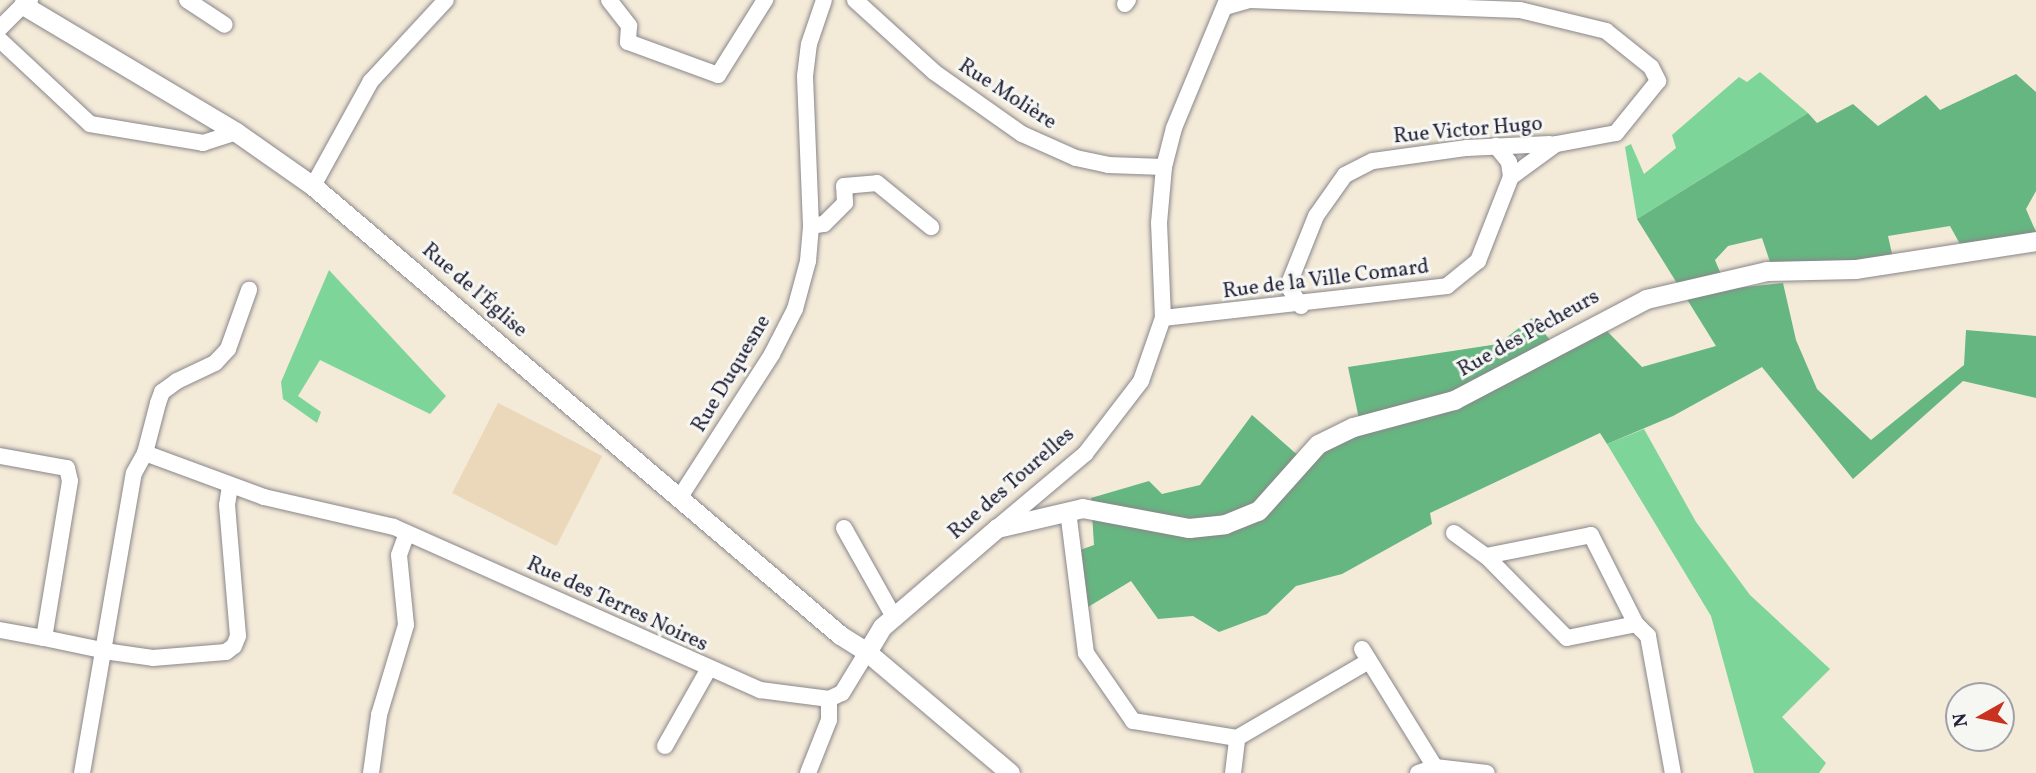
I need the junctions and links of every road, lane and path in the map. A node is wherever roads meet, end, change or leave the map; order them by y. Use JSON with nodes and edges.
{"nodes":[{"id":1,"x":187,"y":0,"type":"edge"},
{"id":2,"x":446,"y":0,"type":"edge"},
{"id":3,"x":609,"y":0,"type":"edge"},
{"id":4,"x":765,"y":0,"type":"edge"},
{"id":5,"x":824,"y":0,"type":"edge"},
{"id":6,"x":855,"y":0,"type":"edge"},
{"id":7,"x":1224,"y":2,"type":"edge"},
{"id":8,"x":25,"y":3,"type":"edge"},
{"id":9,"x":1473,"y":3,"type":"edge"},
{"id":10,"x":225,"y":25,"type":"dead end"},
{"id":11,"x":0,"y":28,"type":"edge"},
{"id":12,"x":0,"y":40,"type":"edge"},
{"id":13,"x":236,"y":132,"type":"junction"},
{"id":14,"x":1556,"y":144,"type":"junction"},
{"id":15,"x":1496,"y":146,"type":"junction"},
{"id":16,"x":1164,"y":167,"type":"junction"},
{"id":17,"x":1511,"y":177,"type":"junction"},
{"id":18,"x":313,"y":186,"type":"junction"},
{"id":19,"x":811,"y":226,"type":"junction"},
{"id":20,"x":931,"y":227,"type":"dead end"},
{"id":21,"x":2036,"y":241,"type":"edge"},
{"id":22,"x":1287,"y":286,"type":"junction"},
{"id":23,"x":249,"y":290,"type":"dead end"},
{"id":24,"x":1301,"y":306,"type":"junction"},
{"id":25,"x":1249,"y":311,"type":"junction"},
{"id":26,"x":1163,"y":318,"type":"junction"},
{"id":27,"x":145,"y":453,"type":"junction"},
{"id":28,"x":0,"y":456,"type":"edge"},
{"id":29,"x":230,"y":487,"type":"junction"},
{"id":30,"x":680,"y":497,"type":"junction"},
{"id":31,"x":1068,"y":511,"type":"junction"},
{"id":32,"x":844,"y":528,"type":"dead end"},
{"id":33,"x":997,"y":528,"type":"junction"},
{"id":34,"x":401,"y":530,"type":"junction"},
{"id":35,"x":1454,"y":533,"type":"dead end"},
{"id":36,"x":1486,"y":556,"type":"junction"},
{"id":37,"x":894,"y":617,"type":"junction"},
{"id":38,"x":1636,"y":624,"type":"junction"},
{"id":39,"x":0,"y":631,"type":"edge"},
{"id":40,"x":44,"y":638,"type":"junction"},
{"id":41,"x":102,"y":650,"type":"junction"},
{"id":42,"x":867,"y":652,"type":"junction"},
{"id":43,"x":708,"y":670,"type":"junction"},
{"id":44,"x":829,"y":699,"type":"junction"},
{"id":45,"x":1237,"y":738,"type":"junction"},
{"id":46,"x":665,"y":746,"type":"dead end"},
{"id":47,"x":1435,"y":767,"type":"junction"},
{"id":48,"x":82,"y":773,"type":"edge"},
{"id":49,"x":371,"y":773,"type":"edge"},
{"id":50,"x":808,"y":773,"type":"edge"},
{"id":51,"x":1010,"y":773,"type":"edge"},
{"id":52,"x":1233,"y":773,"type":"edge"},
{"id":53,"x":1418,"y":773,"type":"edge"},
{"id":54,"x":1487,"y":773,"type":"edge"},
{"id":55,"x":1673,"y":773,"type":"edge"}],
"edges":[{"from":1,"to":10,"type":"street"},
{"from":2,"to":18,"type":"street"},
{"from":3,"to":4,"type":"street"},
{"from":5,"to":19,"type":"street","name":"Rue Duquesne"},
{"from":6,"to":16,"type":"street","name":"Rue Molière"},
{"from":7,"to":9,"type":"street"},
{"from":7,"to":16,"type":"street","name":"Rue des Tourelles"},
{"from":8,"to":11,"type":"street"},
{"from":8,"to":13,"type":"street","name":"Rue de l'Église"},
{"from":9,"to":14,"type":"street"},
{"from":12,"to":13,"type":"street"},
{"from":13,"to":18,"type":"street","name":"Rue de l'Église"},
{"from":14,"to":15,"type":"street","name":"Rue Victor Hugo"},
{"from":14,"to":17,"type":"street"},
{"from":15,"to":17,"type":"street"},
{"from":15,"to":22,"type":"street","name":"Rue Victor Hugo"},
{"from":16,"to":26,"type":"street","name":"Rue des Tourelles"},
{"from":17,"to":24,"type":"street","name":"Rue de la Ville Comard"},
{"from":18,"to":30,"type":"street","name":"Rue de l'Église"},
{"from":19,"to":20,"type":"street"},
{"from":19,"to":30,"type":"street","name":"Rue Duquesne"},
{"from":21,"to":31,"type":"street","name":"Rue des Pêcheurs"},
{"from":22,"to":24,"type":"street"},
{"from":22,"to":25,"type":"street"},
{"from":23,"to":27,"type":"street"},
{"from":24,"to":25,"type":"street","name":"Rue de la Ville Comard"},
{"from":25,"to":26,"type":"street","name":"Rue de la Ville Comard"},
{"from":26,"to":33,"type":"street","name":"Rue des Tourelles"},
{"from":27,"to":29,"type":"street","name":"Rue des Terres Noires"},
{"from":27,"to":41,"type":"street"},
{"from":28,"to":40,"type":"street"},
{"from":29,"to":34,"type":"street","name":"Rue des Terres Noires"},
{"from":29,"to":41,"type":"street"},
{"from":30,"to":42,"type":"street","name":"Rue de l'Église"},
{"from":31,"to":33,"type":"street","name":"Rue des Pêcheurs"},
{"from":31,"to":45,"type":"street"},
{"from":32,"to":37,"type":"street"},
{"from":33,"to":37,"type":"street","name":"Rue des Tourelles"},
{"from":34,"to":43,"type":"street","name":"Rue des Terres Noires"},
{"from":34,"to":49,"type":"street"},
{"from":35,"to":36,"type":"street"},
{"from":36,"to":38,"type":"street"},
{"from":36,"to":38,"type":"street"},
{"from":37,"to":42,"type":"street","name":"Rue des Tourelles"},
{"from":38,"to":55,"type":"street"},
{"from":39,"to":40,"type":"street"},
{"from":40,"to":41,"type":"street"},
{"from":41,"to":48,"type":"street"},
{"from":42,"to":44,"type":"street"},
{"from":42,"to":51,"type":"street","name":"Rue de l'Église"},
{"from":43,"to":44,"type":"street","name":"Rue des Terres Noires"},
{"from":43,"to":46,"type":"street"},
{"from":44,"to":50,"type":"street"},
{"from":45,"to":47,"type":"street"},
{"from":45,"to":52,"type":"street"},
{"from":47,"to":53,"type":"street"},
{"from":47,"to":54,"type":"street"}]}
